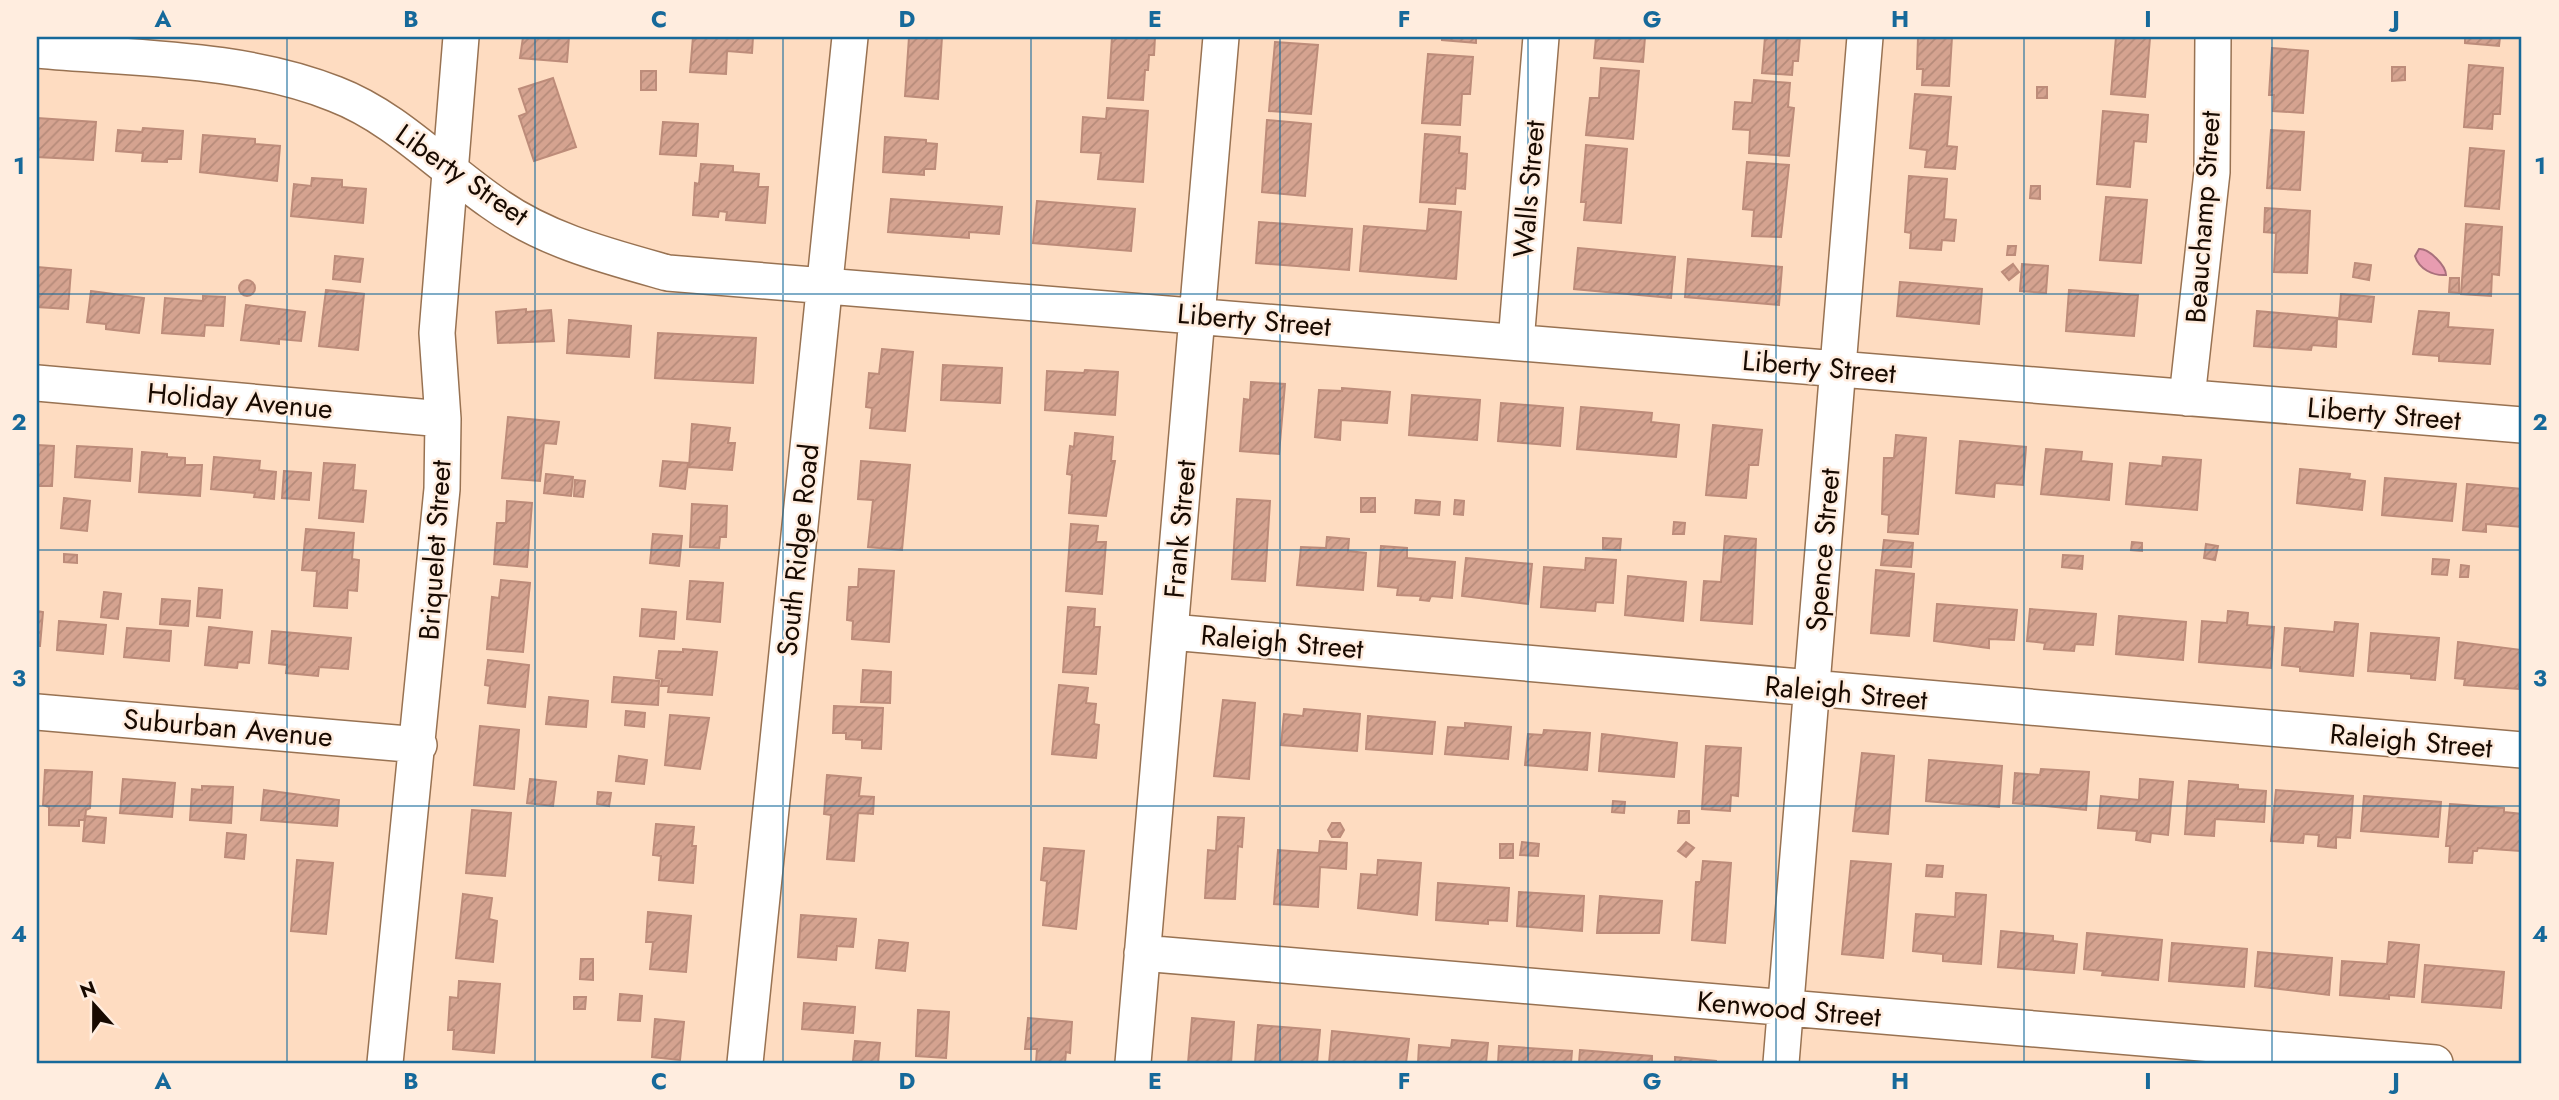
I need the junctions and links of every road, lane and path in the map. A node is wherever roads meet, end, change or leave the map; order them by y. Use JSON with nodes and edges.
{"nodes":[{"id":1,"x":461,"y":37,"type":"edge"},
{"id":2,"x":850,"y":37,"type":"edge"},
{"id":3,"x":1221,"y":37,"type":"edge"},
{"id":4,"x":1541,"y":37,"type":"edge"},
{"id":5,"x":1865,"y":37,"type":"edge"},
{"id":6,"x":2213,"y":37,"type":"edge"},
{"id":7,"x":37,"y":50,"type":"edge"},
{"id":8,"x":448,"y":168,"type":"junction"},
{"id":9,"x":825,"y":287,"type":"junction"},
{"id":10,"x":1198,"y":316,"type":"junction"},
{"id":11,"x":1516,"y":342,"type":"junction"},
{"id":12,"x":1838,"y":369,"type":"junction"},
{"id":13,"x":37,"y":383,"type":"edge"},
{"id":14,"x":2187,"y":398,"type":"junction"},
{"id":15,"x":443,"y":419,"type":"junction"},
{"id":16,"x":2522,"y":425,"type":"edge"},
{"id":17,"x":1171,"y":632,"type":"junction"},
{"id":18,"x":1811,"y":690,"type":"junction"},
{"id":19,"x":37,"y":712,"type":"edge"},
{"id":20,"x":419,"y":745,"type":"junction"},
{"id":21,"x":2522,"y":750,"type":"edge"},
{"id":22,"x":1142,"y":953,"type":"junction"},
{"id":23,"x":1785,"y":1009,"type":"junction"},
{"id":24,"x":385,"y":1063,"type":"edge"},
{"id":25,"x":745,"y":1063,"type":"edge"},
{"id":26,"x":1133,"y":1063,"type":"edge"},
{"id":27,"x":1781,"y":1063,"type":"edge"},
{"id":28,"x":2435,"y":1063,"type":"edge"}],
"edges":[{"from":1,"to":8,"type":"street","name":"Briquelet Street"},
{"from":2,"to":9,"type":"street","name":"South Ridge Road"},
{"from":3,"to":10,"type":"street","name":"Frank Street"},
{"from":4,"to":11,"type":"street","name":"Walls Street"},
{"from":5,"to":12,"type":"street","name":"Spence Street"},
{"from":6,"to":14,"type":"street","name":"Beauchamp Street"},
{"from":7,"to":8,"type":"street","name":"Liberty Street"},
{"from":8,"to":9,"type":"street","name":"Liberty Street"},
{"from":8,"to":15,"type":"street","name":"Briquelet Street"},
{"from":9,"to":10,"type":"street","name":"Liberty Street"},
{"from":9,"to":25,"type":"street","name":"South Ridge Road"},
{"from":10,"to":11,"type":"street","name":"Liberty Street"},
{"from":10,"to":17,"type":"street","name":"Frank Street"},
{"from":11,"to":12,"type":"street","name":"Liberty Street"},
{"from":12,"to":14,"type":"street","name":"Liberty Street"},
{"from":12,"to":18,"type":"street","name":"Spence Street"},
{"from":13,"to":15,"type":"street","name":"Holiday Avenue"},
{"from":14,"to":16,"type":"street","name":"Liberty Street"},
{"from":15,"to":20,"type":"street","name":"Briquelet Street"},
{"from":17,"to":18,"type":"street","name":"Raleigh Street"},
{"from":17,"to":22,"type":"street","name":"Frank Street"},
{"from":18,"to":21,"type":"street","name":"Raleigh Street"},
{"from":18,"to":23,"type":"street","name":"Spence Street"},
{"from":19,"to":20,"type":"street","name":"Suburban Avenue"},
{"from":20,"to":24,"type":"street","name":"Briquelet Street"},
{"from":22,"to":23,"type":"street","name":"Kenwood Street"},
{"from":22,"to":26,"type":"street","name":"Frank Street"},
{"from":23,"to":27,"type":"street","name":"Spence Street"},
{"from":23,"to":28,"type":"street","name":"Kenwood Street"}]}
